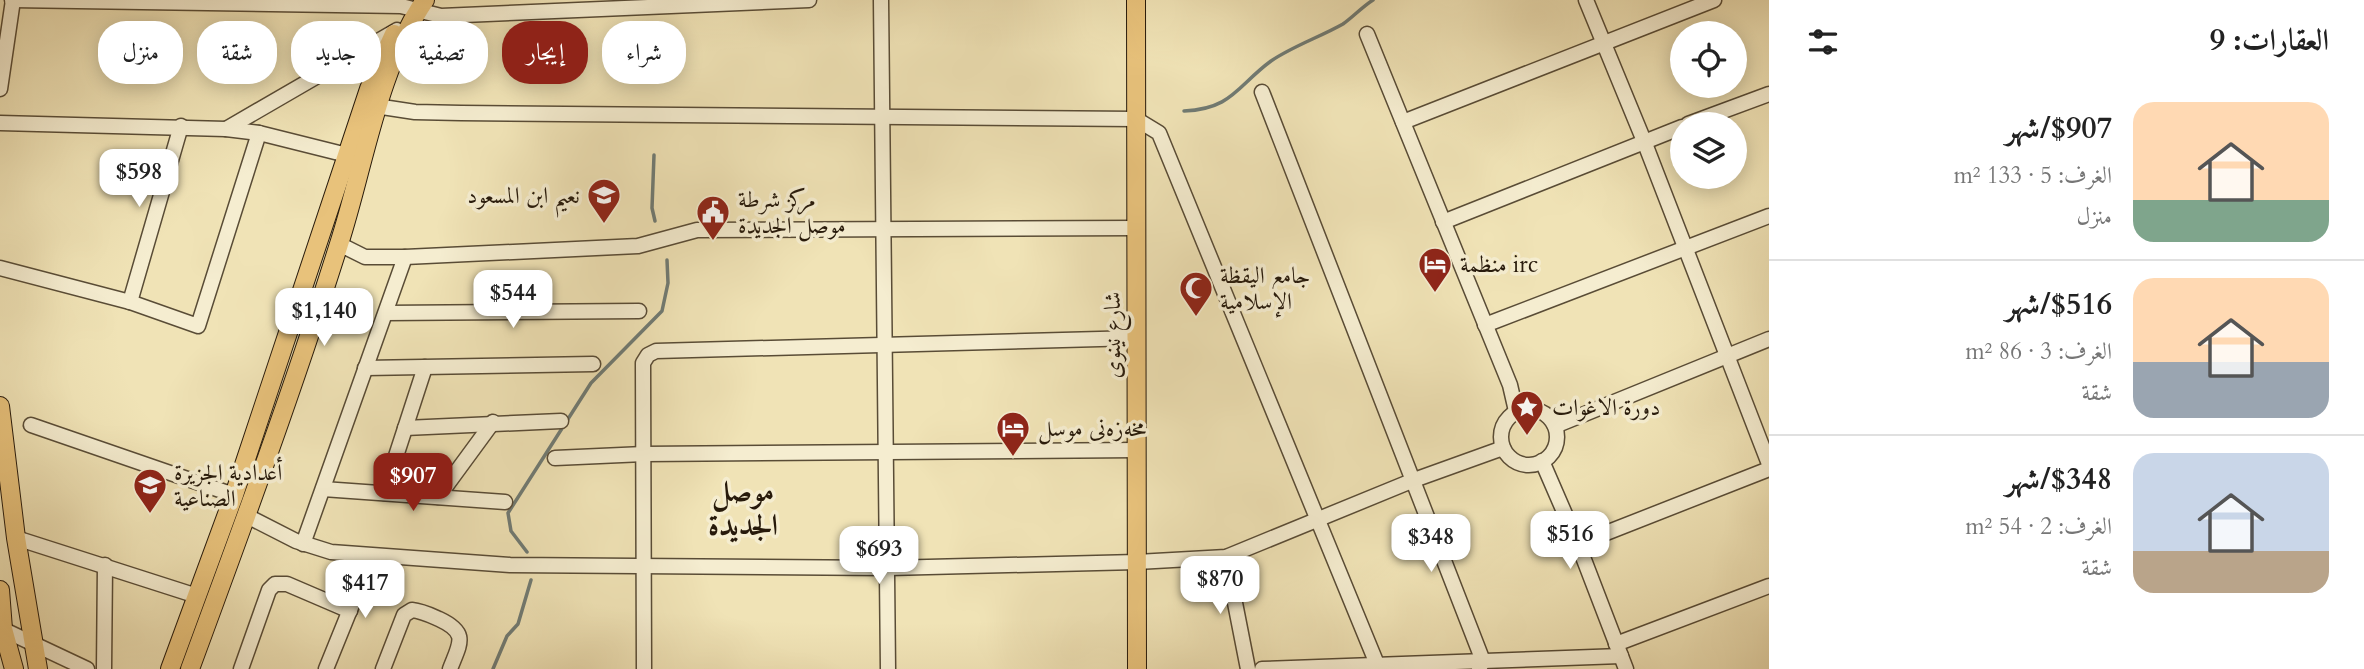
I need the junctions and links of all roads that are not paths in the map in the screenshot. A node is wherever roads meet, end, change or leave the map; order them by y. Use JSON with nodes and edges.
{"nodes":[{"id":1,"x":13,"y":0,"type":"edge"},
{"id":2,"x":809,"y":0,"type":"edge"},
{"id":3,"x":881,"y":0,"type":"edge"},
{"id":4,"x":1136,"y":0,"type":"edge"},
{"id":5,"x":1586,"y":0,"type":"edge"},
{"id":6,"x":1714,"y":0,"type":"edge"},
{"id":7,"x":637,"y":2,"type":"edge"},
{"id":8,"x":422,"y":5,"type":"edge"},
{"id":9,"x":406,"y":21,"type":"edge"},
{"id":10,"x":395,"y":31,"type":"edge"},
{"id":11,"x":395,"y":34,"type":"edge"},
{"id":12,"x":1367,"y":34,"type":"dead end"},
{"id":13,"x":1603,"y":42,"type":"junction"},
{"id":14,"x":0,"y":89,"type":"edge"},
{"id":15,"x":1262,"y":92,"type":"dead end"},
{"id":16,"x":1769,"y":94,"type":"edge"},
{"id":17,"x":372,"y":105,"type":"junction"},
{"id":18,"x":1720,"y":112,"type":"edge"},
{"id":19,"x":881,"y":116,"type":"junction"},
{"id":20,"x":1136,"y":119,"type":"junction"},
{"id":21,"x":1403,"y":122,"type":"junction"},
{"id":22,"x":0,"y":123,"type":"edge"},
{"id":23,"x":181,"y":126,"type":"junction"},
{"id":24,"x":226,"y":129,"type":"junction"},
{"id":25,"x":1670,"y":131,"type":"edge"},
{"id":26,"x":259,"y":133,"type":"junction"},
{"id":27,"x":1644,"y":141,"type":"junction"},
{"id":28,"x":347,"y":155,"type":"junction"},
{"id":29,"x":1769,"y":216,"type":"edge"},
{"id":30,"x":1443,"y":222,"type":"junction"},
{"id":31,"x":1136,"y":228,"type":"junction"},
{"id":32,"x":884,"y":230,"type":"junction"},
{"id":33,"x":340,"y":244,"type":"junction"},
{"id":34,"x":1686,"y":247,"type":"junction"},
{"id":35,"x":405,"y":257,"type":"junction"},
{"id":36,"x":0,"y":268,"type":"edge"},
{"id":37,"x":130,"y":302,"type":"junction"},
{"id":38,"x":639,"y":311,"type":"dead end"},
{"id":39,"x":386,"y":313,"type":"junction"},
{"id":40,"x":1485,"y":325,"type":"junction"},
{"id":41,"x":1137,"y":338,"type":"junction"},
{"id":42,"x":1769,"y":339,"type":"edge"},
{"id":43,"x":884,"y":346,"type":"junction"},
{"id":44,"x":1726,"y":356,"type":"junction"},
{"id":45,"x":593,"y":364,"type":"dead end"},
{"id":46,"x":425,"y":367,"type":"junction"},
{"id":47,"x":365,"y":368,"type":"junction"},
{"id":48,"x":0,"y":407,"type":"edge"},
{"id":49,"x":1516,"y":411,"type":"junction"},
{"id":50,"x":561,"y":421,"type":"dead end"},
{"id":51,"x":493,"y":422,"type":"junction"},
{"id":52,"x":31,"y":425,"type":"dead end"},
{"id":53,"x":1555,"y":426,"type":"junction"},
{"id":54,"x":405,"y":428,"type":"junction"},
{"id":55,"x":1503,"y":448,"type":"junction"},
{"id":56,"x":1137,"y":450,"type":"junction"},
{"id":57,"x":885,"y":452,"type":"junction"},
{"id":58,"x":643,"y":454,"type":"junction"},
{"id":59,"x":555,"y":458,"type":"dead end"},
{"id":60,"x":1542,"y":461,"type":"junction"},
{"id":61,"x":1769,"y":466,"type":"edge"},
{"id":62,"x":1414,"y":480,"type":"junction"},
{"id":63,"x":323,"y":489,"type":"junction"},
{"id":64,"x":384,"y":494,"type":"junction"},
{"id":65,"x":234,"y":495,"type":"junction"},
{"id":66,"x":438,"y":497,"type":"junction"},
{"id":67,"x":505,"y":502,"type":"dead end"},
{"id":68,"x":247,"y":516,"type":"junction"},
{"id":69,"x":1317,"y":520,"type":"junction"},
{"id":70,"x":16,"y":538,"type":"junction"},
{"id":71,"x":303,"y":544,"type":"junction"},
{"id":72,"x":1578,"y":544,"type":"junction"},
{"id":73,"x":1226,"y":556,"type":"junction"},
{"id":74,"x":371,"y":558,"type":"junction"},
{"id":75,"x":1137,"y":562,"type":"junction"},
{"id":76,"x":105,"y":565,"type":"junction"},
{"id":77,"x":644,"y":568,"type":"junction"},
{"id":78,"x":888,"y":568,"type":"junction"},
{"id":79,"x":1769,"y":586,"type":"edge"},
{"id":80,"x":0,"y":590,"type":"edge"},
{"id":81,"x":197,"y":596,"type":"junction"},
{"id":82,"x":350,"y":611,"type":"junction"},
{"id":83,"x":2,"y":628,"type":"edge"},
{"id":84,"x":31,"y":642,"type":"junction"},
{"id":85,"x":1621,"y":656,"type":"edge"},
{"id":86,"x":1481,"y":665,"type":"edge"},
{"id":87,"x":1379,"y":667,"type":"edge"},
{"id":88,"x":13,"y":669,"type":"edge"},
{"id":89,"x":38,"y":669,"type":"edge"},
{"id":90,"x":87,"y":669,"type":"edge"},
{"id":91,"x":104,"y":669,"type":"edge"},
{"id":92,"x":170,"y":669,"type":"edge"},
{"id":93,"x":190,"y":669,"type":"edge"},
{"id":94,"x":241,"y":669,"type":"edge"},
{"id":95,"x":326,"y":669,"type":"edge"},
{"id":96,"x":383,"y":669,"type":"edge"},
{"id":97,"x":450,"y":669,"type":"edge"},
{"id":98,"x":644,"y":669,"type":"edge"},
{"id":99,"x":888,"y":669,"type":"edge"},
{"id":100,"x":1137,"y":669,"type":"edge"},
{"id":101,"x":1248,"y":669,"type":"edge"},
{"id":102,"x":1262,"y":669,"type":"edge"}],
"edges":[{"from":1,"to":8,"type":"street"},
{"from":1,"to":14,"type":"street"},
{"from":2,"to":7,"type":"street"},
{"from":3,"to":19,"type":"street"},
{"from":4,"to":20,"type":"main road","name":"شارع نينوى"},
{"from":5,"to":13,"type":"street"},
{"from":6,"to":13,"type":"street"},
{"from":7,"to":8,"type":"street"},
{"from":8,"to":9,"type":"main road"},
{"from":8,"to":17,"type":"main road"},
{"from":10,"to":24,"type":"street"},
{"from":11,"to":17,"type":"main road"},
{"from":12,"to":21,"type":"street"},
{"from":13,"to":21,"type":"street"},
{"from":13,"to":27,"type":"street"},
{"from":15,"to":62,"type":"street"},
{"from":16,"to":18,"type":"street"},
{"from":17,"to":19,"type":"street"},
{"from":17,"to":28,"type":"main road"},
{"from":17,"to":33,"type":"main road"},
{"from":19,"to":20,"type":"street"},
{"from":19,"to":32,"type":"street"},
{"from":20,"to":31,"type":"main road","name":"شارع نينوى"},
{"from":20,"to":69,"type":"street"},
{"from":21,"to":30,"type":"street"},
{"from":22,"to":23,"type":"street"},
{"from":23,"to":24,"type":"street"},
{"from":23,"to":37,"type":"street"},
{"from":24,"to":26,"type":"street"},
{"from":25,"to":27,"type":"street"},
{"from":26,"to":28,"type":"street"},
{"from":26,"to":37,"type":"street"},
{"from":27,"to":30,"type":"street"},
{"from":27,"to":34,"type":"street"},
{"from":28,"to":65,"type":"main road"},
{"from":29,"to":34,"type":"street"},
{"from":30,"to":40,"type":"street"},
{"from":31,"to":32,"type":"street"},
{"from":31,"to":41,"type":"main road","name":"شارع نينوى"},
{"from":32,"to":35,"type":"street"},
{"from":32,"to":43,"type":"street"},
{"from":33,"to":35,"type":"street"},
{"from":33,"to":68,"type":"main road"},
{"from":34,"to":40,"type":"street"},
{"from":34,"to":44,"type":"street"},
{"from":35,"to":39,"type":"street"},
{"from":36,"to":37,"type":"street"},
{"from":38,"to":39,"type":"street"},
{"from":39,"to":47,"type":"street"},
{"from":40,"to":49,"type":"street"},
{"from":41,"to":43,"type":"street"},
{"from":41,"to":56,"type":"main road","name":"شارع نينوى"},
{"from":42,"to":44,"type":"street"},
{"from":43,"to":57,"type":"street"},
{"from":43,"to":58,"type":"street"},
{"from":44,"to":53,"type":"street"},
{"from":44,"to":61,"type":"street"},
{"from":45,"to":46,"type":"street"},
{"from":46,"to":47,"type":"street"},
{"from":46,"to":54,"type":"street"},
{"from":47,"to":63,"type":"street"},
{"from":48,"to":70,"type":"main road"},
{"from":49,"to":53,"type":"street"},
{"from":49,"to":55,"type":"street"},
{"from":50,"to":51,"type":"street"},
{"from":51,"to":54,"type":"street"},
{"from":51,"to":66,"type":"street"},
{"from":52,"to":65,"type":"street"},
{"from":53,"to":60,"type":"street"},
{"from":54,"to":64,"type":"street"},
{"from":55,"to":60,"type":"street"},
{"from":55,"to":62,"type":"street"},
{"from":56,"to":57,"type":"street"},
{"from":56,"to":75,"type":"main road","name":"شارع نينوى"},
{"from":57,"to":58,"type":"street"},
{"from":57,"to":78,"type":"street"},
{"from":58,"to":59,"type":"street"},
{"from":58,"to":77,"type":"street"},
{"from":60,"to":72,"type":"street"},
{"from":61,"to":72,"type":"street"},
{"from":62,"to":69,"type":"street"},
{"from":62,"to":86,"type":"street"},
{"from":63,"to":64,"type":"street"},
{"from":63,"to":71,"type":"street"},
{"from":64,"to":66,"type":"street"},
{"from":65,"to":81,"type":"main road"},
{"from":66,"to":67,"type":"street"},
{"from":68,"to":71,"type":"street"},
{"from":68,"to":93,"type":"main road"},
{"from":69,"to":73,"type":"street"},
{"from":69,"to":87,"type":"street"},
{"from":70,"to":76,"type":"street"},
{"from":70,"to":84,"type":"main road"},
{"from":71,"to":74,"type":"street"},
{"from":72,"to":85,"type":"street"},
{"from":73,"to":75,"type":"street"},
{"from":73,"to":101,"type":"street"},
{"from":74,"to":77,"type":"street"},
{"from":74,"to":82,"type":"street"},
{"from":75,"to":78,"type":"street"},
{"from":75,"to":100,"type":"main road","name":"شارع نينوى"},
{"from":76,"to":81,"type":"street"},
{"from":76,"to":91,"type":"street"},
{"from":77,"to":78,"type":"street"},
{"from":77,"to":98,"type":"street"},
{"from":78,"to":99,"type":"street"},
{"from":79,"to":85,"type":"street"},
{"from":80,"to":83,"type":"main road"},
{"from":81,"to":92,"type":"main road"},
{"from":82,"to":94,"type":"street"},
{"from":82,"to":95,"type":"street"},
{"from":83,"to":84,"type":"street"},
{"from":83,"to":88,"type":"main road"},
{"from":84,"to":89,"type":"main road"},
{"from":84,"to":90,"type":"street"},
{"from":85,"to":86,"type":"street"},
{"from":86,"to":87,"type":"street"},
{"from":87,"to":102,"type":"street"},
{"from":96,"to":97,"type":"street"}]}
